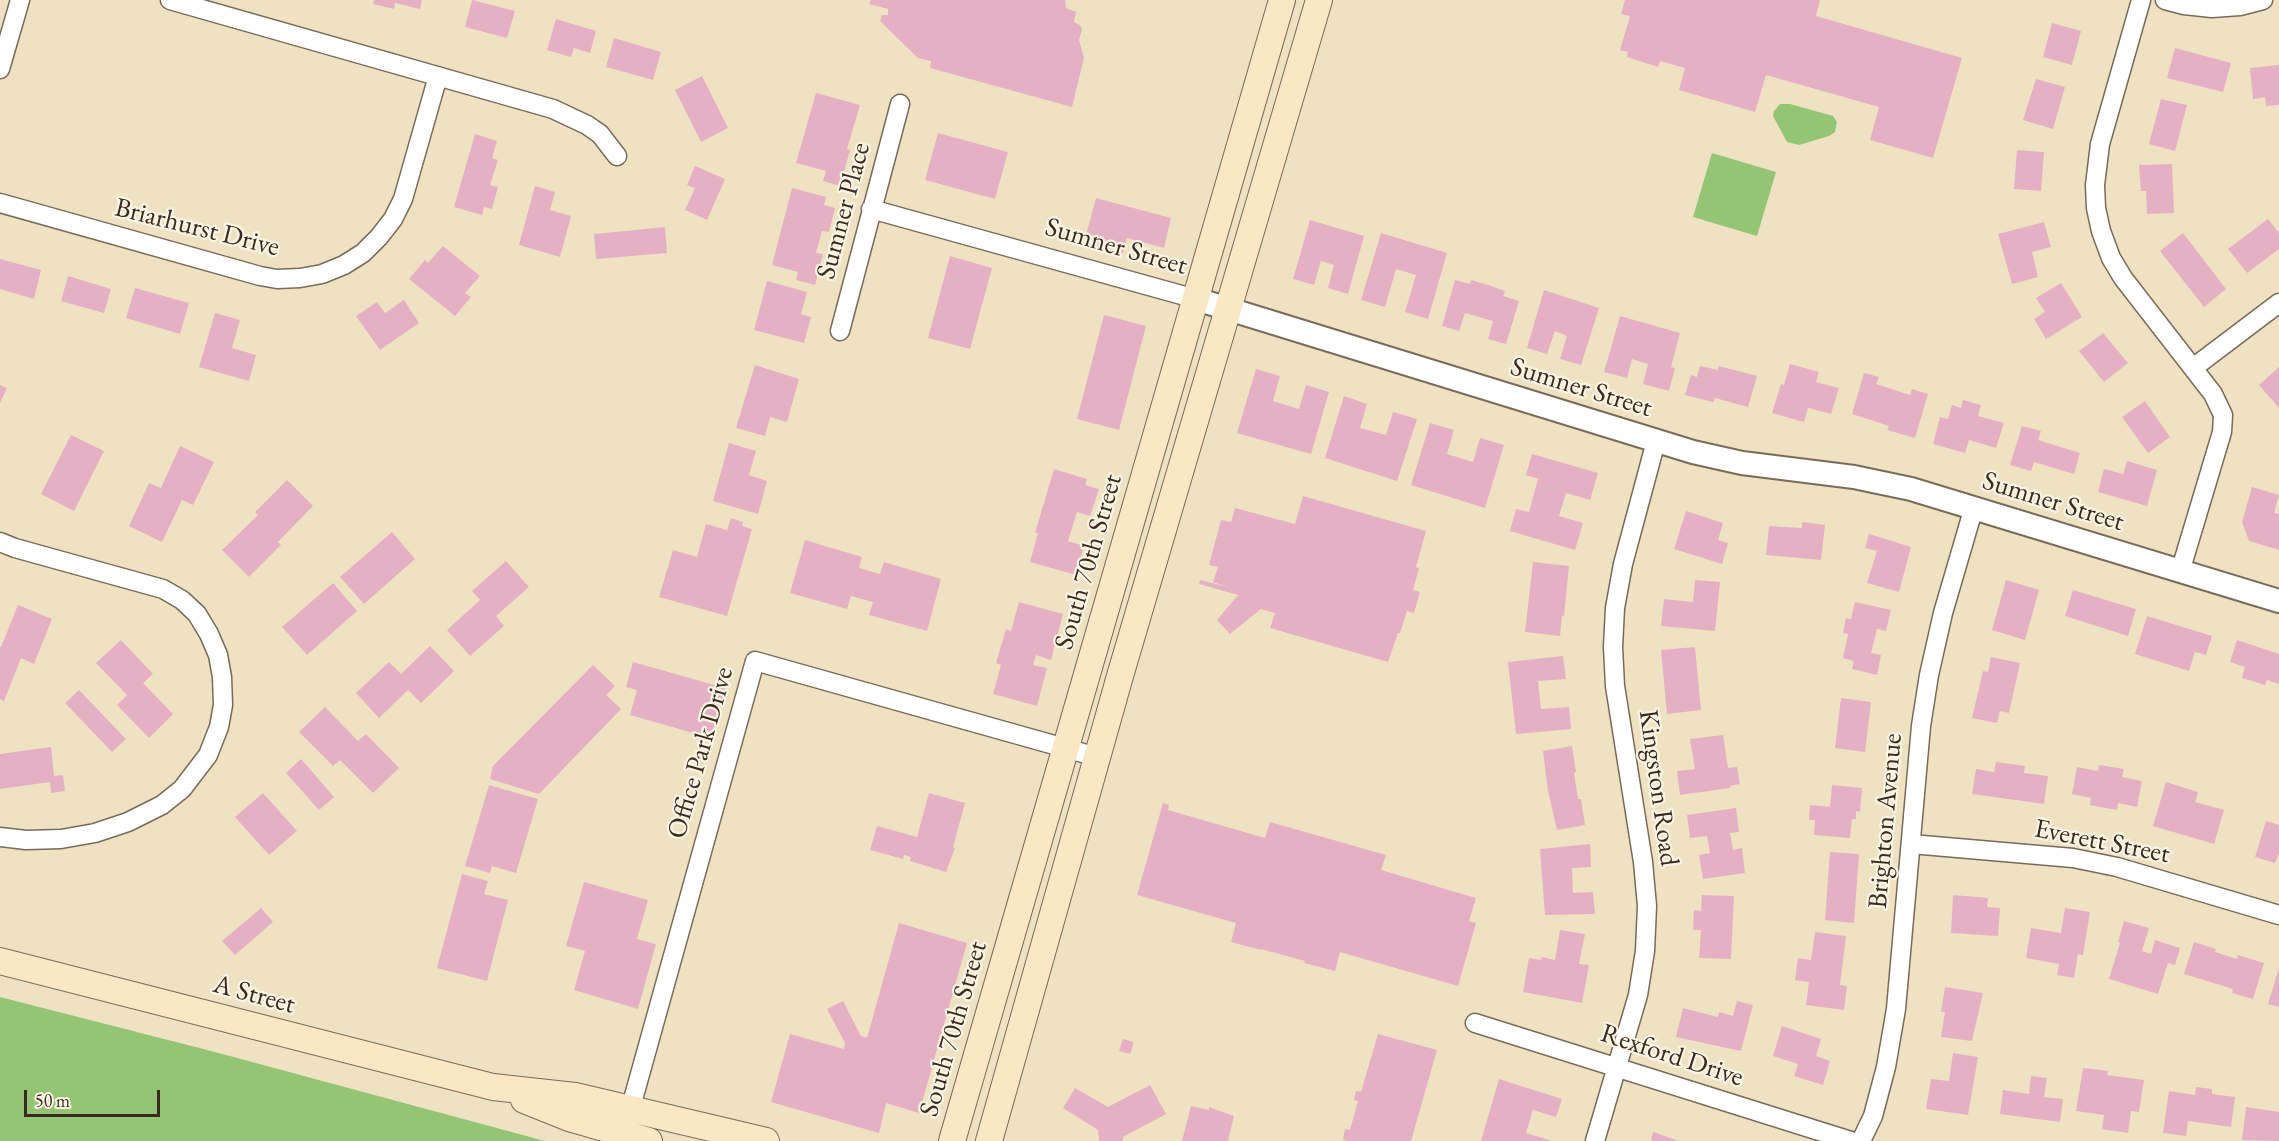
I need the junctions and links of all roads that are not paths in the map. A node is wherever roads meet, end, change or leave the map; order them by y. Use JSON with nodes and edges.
{"nodes":[{"id":1,"x":20,"y":0,"type":"edge"},
{"id":2,"x":170,"y":0,"type":"edge"},
{"id":3,"x":1282,"y":0,"type":"edge"},
{"id":4,"x":1319,"y":0,"type":"edge"},
{"id":5,"x":2141,"y":0,"type":"edge"},
{"id":6,"x":2165,"y":0,"type":"edge"},
{"id":7,"x":2263,"y":0,"type":"edge"},
{"id":8,"x":0,"y":69,"type":"edge"},
{"id":9,"x":438,"y":76,"type":"junction"},
{"id":10,"x":900,"y":104,"type":"dead end"},
{"id":11,"x":617,"y":156,"type":"dead end"},
{"id":12,"x":0,"y":203,"type":"edge"},
{"id":13,"x":871,"y":209,"type":"junction"},
{"id":14,"x":1196,"y":299,"type":"junction"},
{"id":15,"x":2279,"y":303,"type":"edge"},
{"id":16,"x":1227,"y":308,"type":"junction"},
{"id":17,"x":840,"y":331,"type":"dead end"},
{"id":18,"x":2193,"y":368,"type":"junction"},
{"id":19,"x":1656,"y":441,"type":"junction"},
{"id":20,"x":1974,"y":507,"type":"junction"},
{"id":21,"x":0,"y":542,"type":"edge"},
{"id":22,"x":2181,"y":572,"type":"junction"},
{"id":23,"x":2279,"y":601,"type":"edge"},
{"id":24,"x":1066,"y":749,"type":"junction"},
{"id":25,"x":1097,"y":757,"type":"junction"},
{"id":26,"x":0,"y":837,"type":"edge"},
{"id":27,"x":1911,"y":844,"type":"junction"},
{"id":28,"x":2279,"y":915,"type":"edge"},
{"id":29,"x":0,"y":961,"type":"edge"},
{"id":30,"x":1475,"y":1023,"type":"dead end"},
{"id":31,"x":1616,"y":1067,"type":"junction"},
{"id":32,"x":493,"y":1087,"type":"junction"},
{"id":33,"x":630,"y":1108,"type":"junction"},
{"id":34,"x":623,"y":1134,"type":"junction"},
{"id":35,"x":649,"y":1141,"type":"edge"},
{"id":36,"x":766,"y":1141,"type":"edge"},
{"id":37,"x":952,"y":1141,"type":"edge"},
{"id":38,"x":989,"y":1141,"type":"edge"},
{"id":39,"x":1595,"y":1141,"type":"edge"},
{"id":40,"x":1851,"y":1141,"type":"edge"},
{"id":41,"x":1861,"y":1141,"type":"edge"}],
"edges":[{"from":1,"to":8,"type":"street"},
{"from":2,"to":9,"type":"street"},
{"from":3,"to":14,"type":"main road","name":"South 70th Street"},
{"from":4,"to":16,"type":"main road"},
{"from":5,"to":18,"type":"street"},
{"from":6,"to":7,"type":"street"},
{"from":9,"to":11,"type":"street"},
{"from":9,"to":12,"type":"street","name":"Briarhurst Drive"},
{"from":10,"to":13,"type":"street","name":"Sumner Place"},
{"from":13,"to":14,"type":"street","name":"Sumner Street"},
{"from":13,"to":17,"type":"street","name":"Sumner Place"},
{"from":14,"to":16,"type":"street","name":"Sumner Street"},
{"from":14,"to":24,"type":"main road","name":"South 70th Street"},
{"from":15,"to":18,"type":"street"},
{"from":16,"to":19,"type":"street","name":"Sumner Street"},
{"from":16,"to":25,"type":"main road"},
{"from":18,"to":22,"type":"street"},
{"from":19,"to":20,"type":"street","name":"Sumner Street"},
{"from":19,"to":31,"type":"street","name":"Kingston Road"},
{"from":20,"to":22,"type":"street","name":"Sumner Street"},
{"from":20,"to":27,"type":"street","name":"Brighton Avenue"},
{"from":21,"to":26,"type":"street"},
{"from":22,"to":23,"type":"street","name":"Sumner Street"},
{"from":24,"to":25,"type":"street","name":"Office Park Drive"},
{"from":24,"to":33,"type":"street","name":"Office Park Drive"},
{"from":24,"to":37,"type":"main road","name":"South 70th Street"},
{"from":25,"to":38,"type":"main road"},
{"from":27,"to":28,"type":"street","name":"Everett Street"},
{"from":27,"to":41,"type":"street","name":"Brighton Avenue"},
{"from":29,"to":32,"type":"main road","name":"A Street"},
{"from":30,"to":31,"type":"street","name":"Rexford Drive"},
{"from":31,"to":39,"type":"street","name":"Kingston Road"},
{"from":31,"to":40,"type":"street","name":"Rexford Drive"},
{"from":32,"to":33,"type":"main road","name":"A Street"},
{"from":32,"to":34,"type":"main road","name":"A Street"},
{"from":33,"to":34,"type":"street","name":"Office Park Drive"},
{"from":33,"to":36,"type":"main road","name":"A Street"},
{"from":34,"to":35,"type":"main road","name":"A Street"}]}
